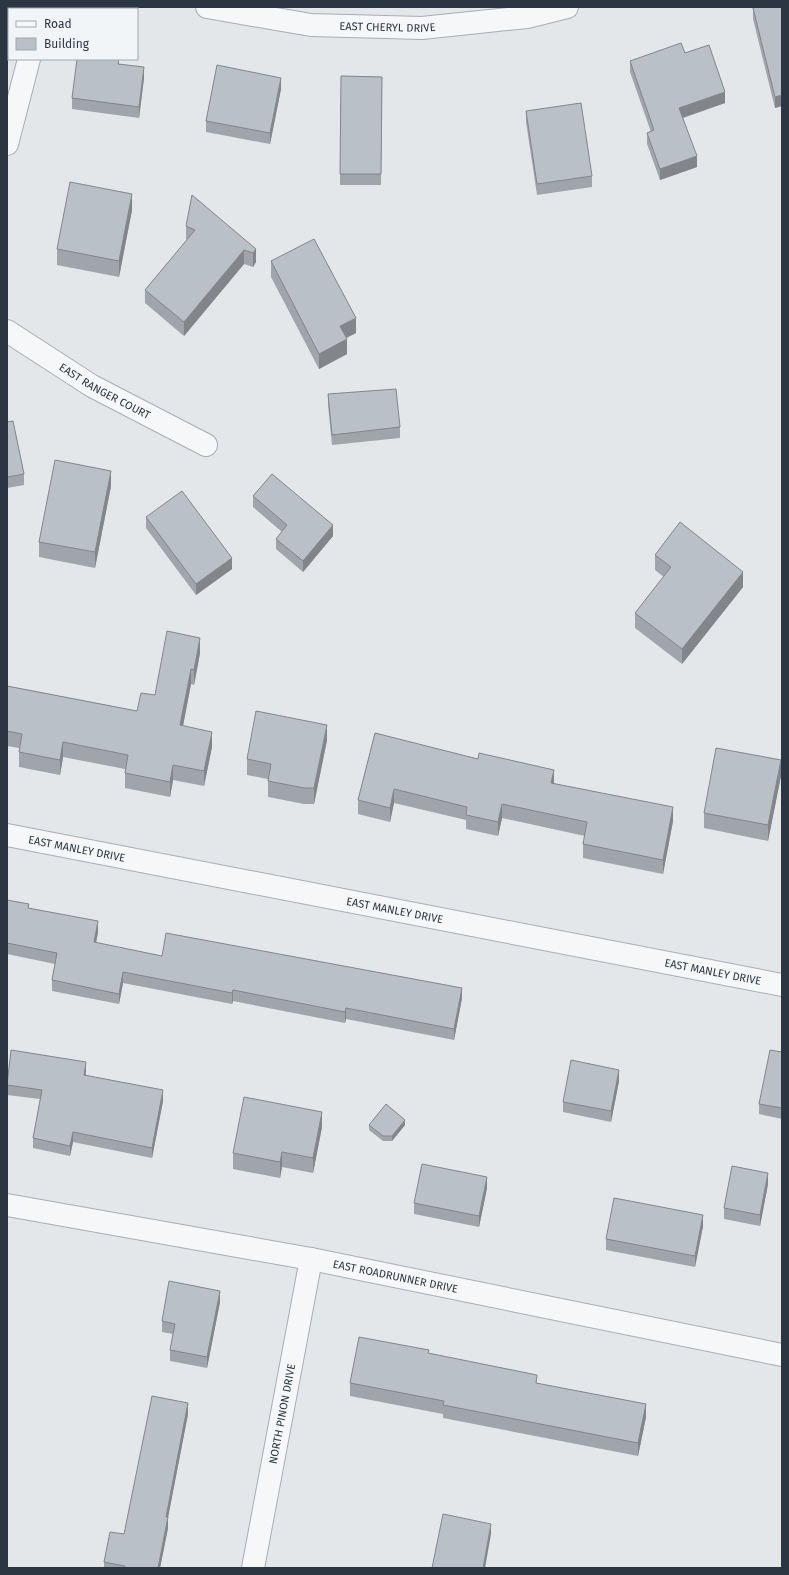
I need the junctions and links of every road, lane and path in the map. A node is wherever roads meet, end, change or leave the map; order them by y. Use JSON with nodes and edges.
{"nodes":[{"id":1,"x":207,"y":7,"type":"edge"},
{"id":2,"x":567,"y":7,"type":"edge"},
{"id":3,"x":29,"y":60,"type":"edge"},
{"id":4,"x":7,"y":144,"type":"edge"},
{"id":5,"x":7,"y":331,"type":"edge"},
{"id":6,"x":206,"y":446,"type":"dead end"},
{"id":7,"x":7,"y":835,"type":"edge"},
{"id":8,"x":782,"y":985,"type":"edge"},
{"id":9,"x":7,"y":1204,"type":"edge"},
{"id":10,"x":311,"y":1259,"type":"junction"},
{"id":11,"x":782,"y":1355,"type":"edge"},
{"id":12,"x":253,"y":1568,"type":"edge"}],
"edges":[{"from":1,"to":2,"type":"street","name":"EAST CHERYL DRIVE"},
{"from":3,"to":4,"type":"street"},
{"from":5,"to":6,"type":"street","name":"EAST RANGER COURT"},
{"from":7,"to":8,"type":"street","name":"EAST MANLEY DRIVE"},
{"from":9,"to":10,"type":"street","name":"EAST ROADRUNNER DRIVE"},
{"from":10,"to":11,"type":"street","name":"EAST ROADRUNNER DRIVE"},
{"from":10,"to":12,"type":"street","name":"NORTH PINON DRIVE"}]}
